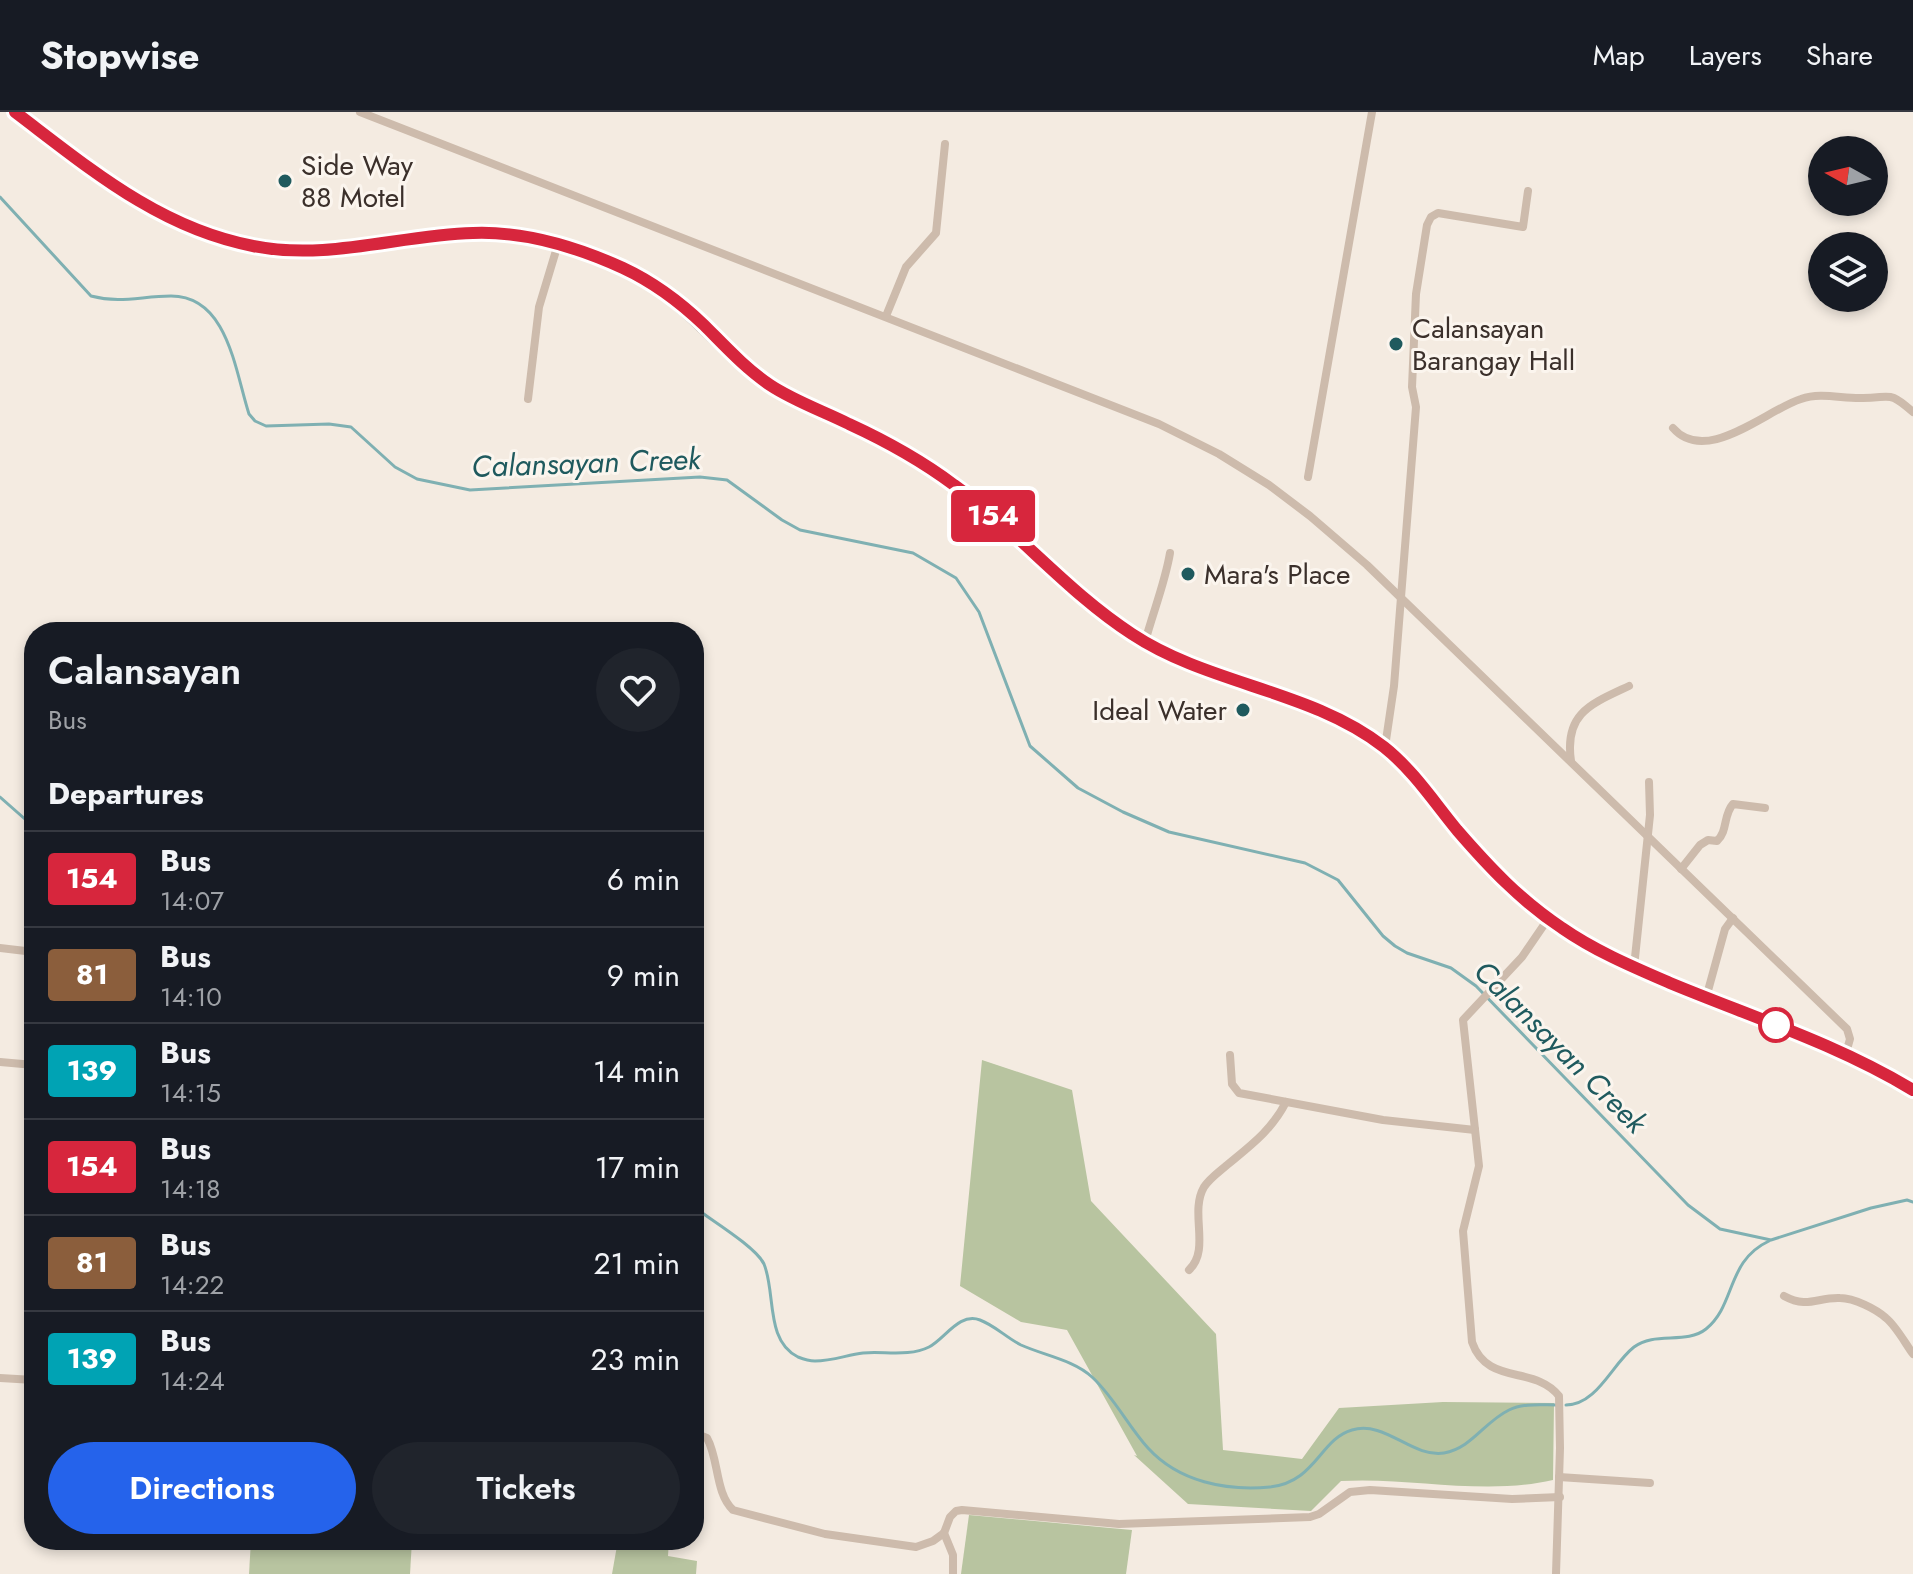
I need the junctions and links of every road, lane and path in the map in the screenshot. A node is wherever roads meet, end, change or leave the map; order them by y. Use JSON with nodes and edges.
{"nodes":[{"id":1,"x":15,"y":112,"type":"edge"},
{"id":2,"x":360,"y":112,"type":"edge"},
{"id":3,"x":1372,"y":112,"type":"edge"},
{"id":4,"x":945,"y":144,"type":"dead end"},
{"id":5,"x":1528,"y":191,"type":"dead end"},
{"id":6,"x":558,"y":244,"type":"junction"},
{"id":7,"x":886,"y":316,"type":"junction"},
{"id":8,"x":528,"y":399,"type":"dead end"},
{"id":9,"x":1913,"y":412,"type":"edge"},
{"id":10,"x":1673,"y":428,"type":"dead end"},
{"id":11,"x":1308,"y":477,"type":"dead end"},
{"id":12,"x":1170,"y":553,"type":"dead end"},
{"id":13,"x":1401,"y":595,"type":"junction"},
{"id":14,"x":1145,"y":642,"type":"junction"},
{"id":15,"x":1629,"y":686,"type":"dead end"},
{"id":16,"x":1385,"y":748,"type":"junction"},
{"id":17,"x":1571,"y":762,"type":"junction"},
{"id":18,"x":1649,"y":782,"type":"dead end"},
{"id":19,"x":1765,"y":808,"type":"dead end"},
{"id":20,"x":1647,"y":835,"type":"junction"},
{"id":21,"x":1681,"y":869,"type":"junction"},
{"id":22,"x":1733,"y":918,"type":"junction"},
{"id":23,"x":1548,"y":919,"type":"junction"},
{"id":24,"x":0,"y":948,"type":"edge"},
{"id":25,"x":24,"y":951,"type":"edge"},
{"id":26,"x":1634,"y":967,"type":"junction"},
{"id":27,"x":1706,"y":998,"type":"junction"},
{"id":28,"x":1846,"y":1053,"type":"junction"},
{"id":29,"x":1230,"y":1055,"type":"dead end"},
{"id":30,"x":0,"y":1062,"type":"edge"},
{"id":31,"x":24,"y":1064,"type":"edge"},
{"id":32,"x":1910,"y":1087,"type":"edge"},
{"id":33,"x":1286,"y":1102,"type":"junction"},
{"id":34,"x":1475,"y":1130,"type":"junction"},
{"id":35,"x":1189,"y":1270,"type":"dead end"},
{"id":36,"x":1784,"y":1296,"type":"dead end"},
{"id":37,"x":1913,"y":1354,"type":"edge"},
{"id":38,"x":0,"y":1378,"type":"edge"},
{"id":39,"x":24,"y":1379,"type":"edge"},
{"id":40,"x":704,"y":1437,"type":"edge"},
{"id":41,"x":1559,"y":1477,"type":"junction"},
{"id":42,"x":1650,"y":1483,"type":"dead end"},
{"id":43,"x":1560,"y":1497,"type":"junction"},
{"id":44,"x":944,"y":1533,"type":"junction"},
{"id":45,"x":953,"y":1574,"type":"edge"},
{"id":46,"x":1556,"y":1574,"type":"edge"}],
"edges":[{"from":1,"to":6,"type":"highway"},
{"from":2,"to":7,"type":"street"},
{"from":3,"to":11,"type":"street"},
{"from":4,"to":7,"type":"street"},
{"from":5,"to":13,"type":"street"},
{"from":6,"to":8,"type":"street"},
{"from":6,"to":14,"type":"highway"},
{"from":7,"to":13,"type":"street"},
{"from":9,"to":10,"type":"street"},
{"from":12,"to":14,"type":"street"},
{"from":13,"to":16,"type":"street"},
{"from":13,"to":17,"type":"street"},
{"from":14,"to":16,"type":"highway"},
{"from":15,"to":17,"type":"street"},
{"from":16,"to":23,"type":"highway"},
{"from":17,"to":20,"type":"street"},
{"from":18,"to":20,"type":"street"},
{"from":19,"to":21,"type":"street"},
{"from":20,"to":21,"type":"street"},
{"from":20,"to":26,"type":"street"},
{"from":21,"to":22,"type":"street"},
{"from":22,"to":27,"type":"street"},
{"from":22,"to":28,"type":"street"},
{"from":23,"to":26,"type":"highway"},
{"from":23,"to":34,"type":"street"},
{"from":24,"to":25,"type":"street"},
{"from":26,"to":27,"type":"highway"},
{"from":27,"to":28,"type":"highway"},
{"from":28,"to":32,"type":"highway"},
{"from":29,"to":33,"type":"street"},
{"from":30,"to":31,"type":"street"},
{"from":33,"to":34,"type":"street"},
{"from":33,"to":35,"type":"street"},
{"from":34,"to":41,"type":"street"},
{"from":36,"to":37,"type":"street"},
{"from":38,"to":39,"type":"street"},
{"from":40,"to":44,"type":"street"},
{"from":41,"to":42,"type":"street"},
{"from":41,"to":43,"type":"street"},
{"from":43,"to":44,"type":"street"},
{"from":43,"to":46,"type":"street"},
{"from":44,"to":45,"type":"street"}]}
